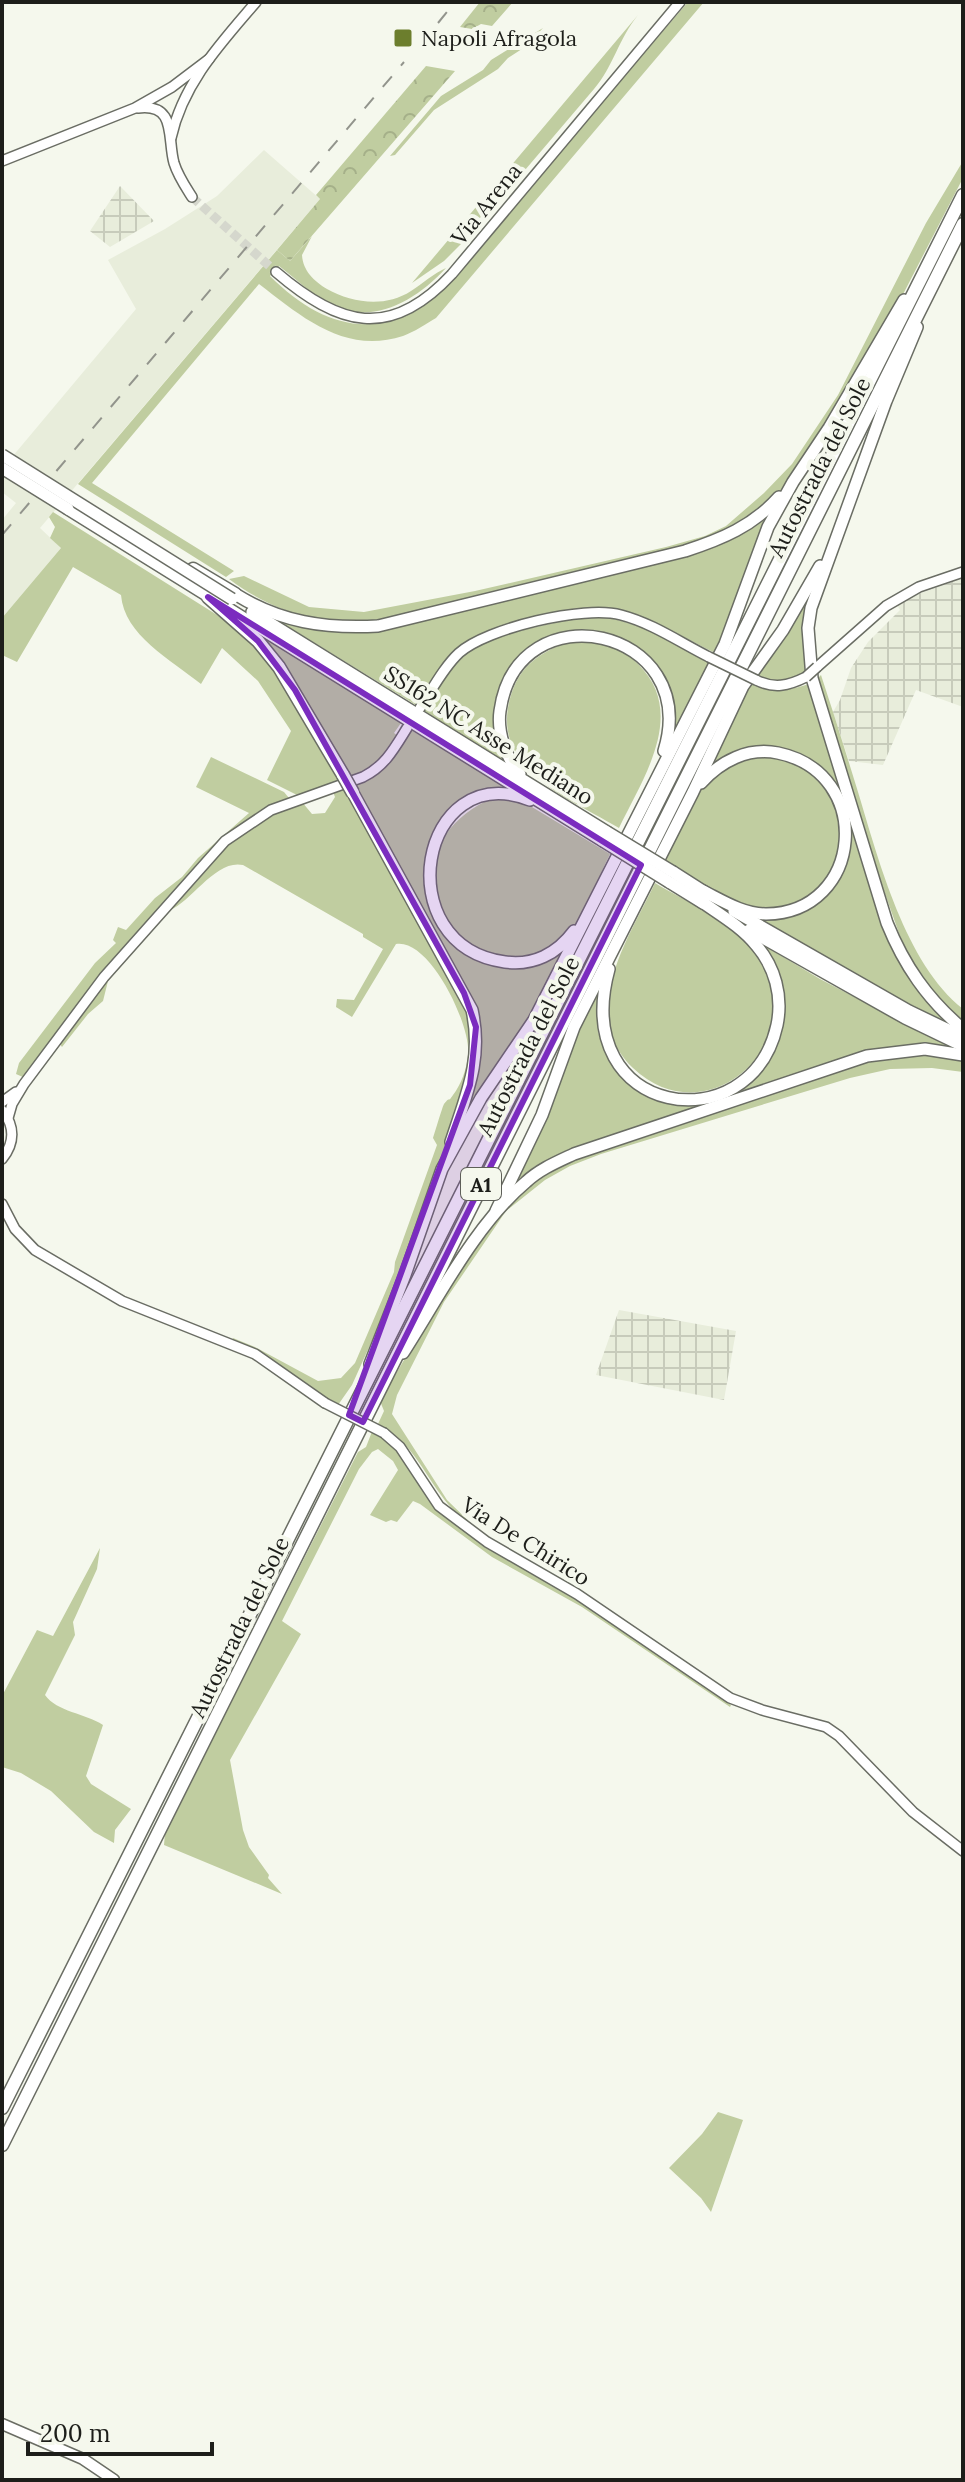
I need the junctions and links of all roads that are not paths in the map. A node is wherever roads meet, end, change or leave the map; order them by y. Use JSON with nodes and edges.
{"nodes":[{"id":1,"x":256,"y":2,"type":"edge"},
{"id":2,"x":680,"y":2,"type":"edge"},
{"id":3,"x":209,"y":59,"type":"junction"},
{"id":4,"x":135,"y":108,"type":"junction"},
{"id":5,"x":171,"y":138,"type":"junction"},
{"id":6,"x":2,"y":161,"type":"edge"},
{"id":7,"x":963,"y":194,"type":"edge"},
{"id":8,"x":192,"y":197,"type":"tunnel mouth"},
{"id":9,"x":963,"y":224,"type":"edge"},
{"id":10,"x":950,"y":249,"type":"junction"},
{"id":11,"x":276,"y":272,"type":"tunnel mouth"},
{"id":12,"x":2,"y":455,"type":"edge"},
{"id":13,"x":2,"y":468,"type":"edge"},
{"id":14,"x":793,"y":482,"type":"junction"},
{"id":15,"x":839,"y":530,"type":"junction"},
{"id":16,"x":133,"y":537,"type":"joint"},
{"id":17,"x":963,"y":572,"type":"edge"},
{"id":18,"x":208,"y":597,"type":"joint"},
{"id":19,"x":230,"y":603,"type":"junction"},
{"id":20,"x":420,"y":708,"type":"dead end"},
{"id":21,"x":407,"y":728,"type":"dead end"},
{"id":22,"x":657,"y":776,"type":"junction"},
{"id":23,"x":532,"y":785,"type":"junction"},
{"id":24,"x":693,"y":792,"type":"junction"},
{"id":25,"x":353,"y":793,"type":"joint"},
{"id":26,"x":552,"y":809,"type":"junction"},
{"id":27,"x":605,"y":837,"type":"junction"},
{"id":28,"x":701,"y":895,"type":"junction"},
{"id":29,"x":591,"y":908,"type":"junction"},
{"id":30,"x":618,"y":941,"type":"junction"},
{"id":31,"x":963,"y":1029,"type":"edge"},
{"id":32,"x":963,"y":1037,"type":"edge"},
{"id":33,"x":963,"y":1046,"type":"edge"},
{"id":34,"x":963,"y":1055,"type":"edge"},
{"id":35,"x":24,"y":1084,"type":"junction"},
{"id":36,"x":2,"y":1102,"type":"edge"},
{"id":37,"x":5,"y":1114,"type":"edge"},
{"id":38,"x":2,"y":1159,"type":"edge"},
{"id":39,"x":442,"y":1169,"type":"junction"},
{"id":40,"x":2,"y":1204,"type":"edge"},
{"id":41,"x":496,"y":1211,"type":"junction"},
{"id":42,"x":371,"y":1404,"type":"junction"},
{"id":43,"x":353,"y":1408,"type":"junction"},
{"id":44,"x":963,"y":1851,"type":"edge"},
{"id":45,"x":2,"y":2108,"type":"edge"},
{"id":46,"x":2,"y":2145,"type":"edge"},
{"id":47,"x":2,"y":2424,"type":"edge"},
{"id":48,"x":113,"y":2480,"type":"edge"}],
"edges":[{"from":1,"to":3,"type":"street"},
{"from":2,"to":11,"type":"street","name":"Via Arena"},
{"from":3,"to":4,"type":"street"},
{"from":3,"to":5,"type":"street"},
{"from":4,"to":5,"type":"street"},
{"from":4,"to":6,"type":"street"},
{"from":5,"to":8,"type":"street"},
{"from":7,"to":14,"type":"highway"},
{"from":7,"to":43,"type":"highway","name":"Autostrada del Sole","number":"A1"},
{"from":9,"to":10,"type":"highway","name":"Autostrada del Sole","number":"A1"},
{"from":10,"to":15,"type":"highway"},
{"from":10,"to":42,"type":"highway","name":"Autostrada del Sole","number":"A1"},
{"from":12,"to":16,"type":"highway","bridge":true},
{"from":13,"to":18,"type":"highway","bridge":true},
{"from":14,"to":19,"type":"highway"},
{"from":14,"to":22,"type":"highway"},
{"from":15,"to":24,"type":"highway"},
{"from":15,"to":31,"type":"highway"},
{"from":16,"to":19,"type":"highway","bridge":true},
{"from":17,"to":20,"type":"street","bridge":true},
{"from":18,"to":19,"type":"highway"},
{"from":19,"to":23,"type":"highway","name":"SS162 NC Asse Mediano"},
{"from":19,"to":25,"type":"highway","bridge":true},
{"from":19,"to":26,"type":"highway","name":"SS162 NC Asse Mediano"},
{"from":21,"to":35,"type":"street"},
{"from":22,"to":23,"type":"highway"},
{"from":22,"to":29,"type":"highway"},
{"from":23,"to":27,"type":"highway","name":"SS162 NC Asse Mediano"},
{"from":24,"to":28,"type":"highway"},
{"from":24,"to":30,"type":"highway"},
{"from":25,"to":39,"type":"highway"},
{"from":26,"to":27,"type":"highway","name":"SS162 NC Asse Mediano"},
{"from":26,"to":29,"type":"highway"},
{"from":27,"to":28,"type":"highway","name":"SS162 NC Asse Mediano","bridge":true},
{"from":28,"to":30,"type":"highway"},
{"from":28,"to":32,"type":"highway","name":"SS162 NC Asse Mediano"},
{"from":28,"to":33,"type":"highway","name":"SS162 NC Asse Mediano"},
{"from":29,"to":39,"type":"highway"},
{"from":30,"to":41,"type":"highway"},
{"from":34,"to":41,"type":"highway"},
{"from":35,"to":36,"type":"street"},
{"from":35,"to":37,"type":"street"},
{"from":37,"to":38,"type":"street"},
{"from":39,"to":43,"type":"highway"},
{"from":40,"to":44,"type":"street","name":"Via De Chirico","bridge":true},
{"from":41,"to":42,"type":"highway"},
{"from":42,"to":46,"type":"highway","name":"Autostrada del Sole","number":"A1"},
{"from":43,"to":45,"type":"highway","name":"Autostrada del Sole","number":"A1"},
{"from":47,"to":48,"type":"main road"}]}
